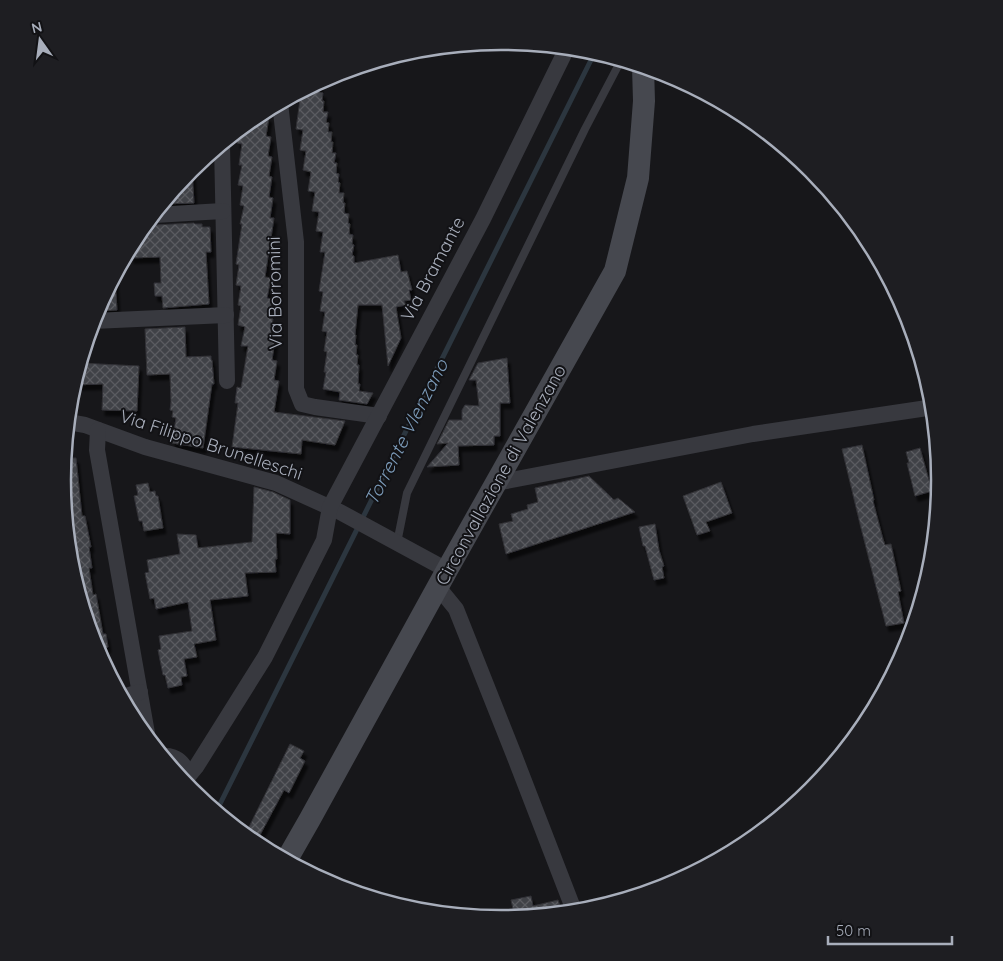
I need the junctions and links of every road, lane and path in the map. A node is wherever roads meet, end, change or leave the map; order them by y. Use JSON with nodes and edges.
{"nodes":[{"id":1,"x":564,"y":55,"type":"edge"},
{"id":2,"x":618,"y":66,"type":"edge"},
{"id":3,"x":643,"y":74,"type":"edge"},
{"id":4,"x":281,"y":111,"type":"edge"},
{"id":5,"x":222,"y":153,"type":"edge"},
{"id":6,"x":223,"y":211,"type":"junction"},
{"id":7,"x":163,"y":214,"type":"edge"},
{"id":8,"x":226,"y":315,"type":"junction"},
{"id":9,"x":102,"y":321,"type":"edge"},
{"id":10,"x":227,"y":381,"type":"dead end"},
{"id":11,"x":926,"y":409,"type":"edge"},
{"id":12,"x":379,"y":416,"type":"junction"},
{"id":13,"x":75,"y":423,"type":"edge"},
{"id":14,"x":98,"y":430,"type":"junction"},
{"id":15,"x":496,"y":483,"type":"junction"},
{"id":16,"x":335,"y":510,"type":"junction"},
{"id":17,"x":397,"y":543,"type":"junction"},
{"id":18,"x":443,"y":579,"type":"junction"},
{"id":19,"x":140,"y":692,"type":"junction"},
{"id":20,"x":129,"y":695,"type":"edge"},
{"id":21,"x":145,"y":721,"type":"edge"},
{"id":22,"x":172,"y":757,"type":"edge"},
{"id":23,"x":185,"y":772,"type":"edge"},
{"id":24,"x":189,"y":776,"type":"edge"},
{"id":25,"x":289,"y":855,"type":"edge"},
{"id":26,"x":572,"y":905,"type":"edge"}],
"edges":[{"from":1,"to":12,"type":"street","name":"Via Bramante"},
{"from":2,"to":17,"type":"lane"},
{"from":3,"to":15,"type":"main road","name":"Circonvallazione di Valenzano"},
{"from":4,"to":12,"type":"street","name":"Via Borromini"},
{"from":5,"to":6,"type":"street"},
{"from":6,"to":7,"type":"street"},
{"from":6,"to":8,"type":"street"},
{"from":8,"to":9,"type":"street"},
{"from":8,"to":10,"type":"street"},
{"from":11,"to":15,"type":"street"},
{"from":12,"to":16,"type":"street","name":"Via Bramante"},
{"from":13,"to":14,"type":"street","name":"Via Filippo Brunelleschi"},
{"from":14,"to":16,"type":"street","name":"Via Filippo Brunelleschi"},
{"from":14,"to":19,"type":"street"},
{"from":15,"to":18,"type":"main road","name":"Circonvallazione di Valenzano"},
{"from":16,"to":17,"type":"street","name":"Via Filippo Brunelleschi"},
{"from":16,"to":24,"type":"street","name":"Via Bramante"},
{"from":17,"to":18,"type":"street","name":"Via Filippo Brunelleschi"},
{"from":18,"to":25,"type":"main road","name":"Circonvallazione di Valenzano"},
{"from":18,"to":26,"type":"street"},
{"from":19,"to":20,"type":"street"},
{"from":19,"to":21,"type":"street"},
{"from":22,"to":23,"type":"street"}]}
